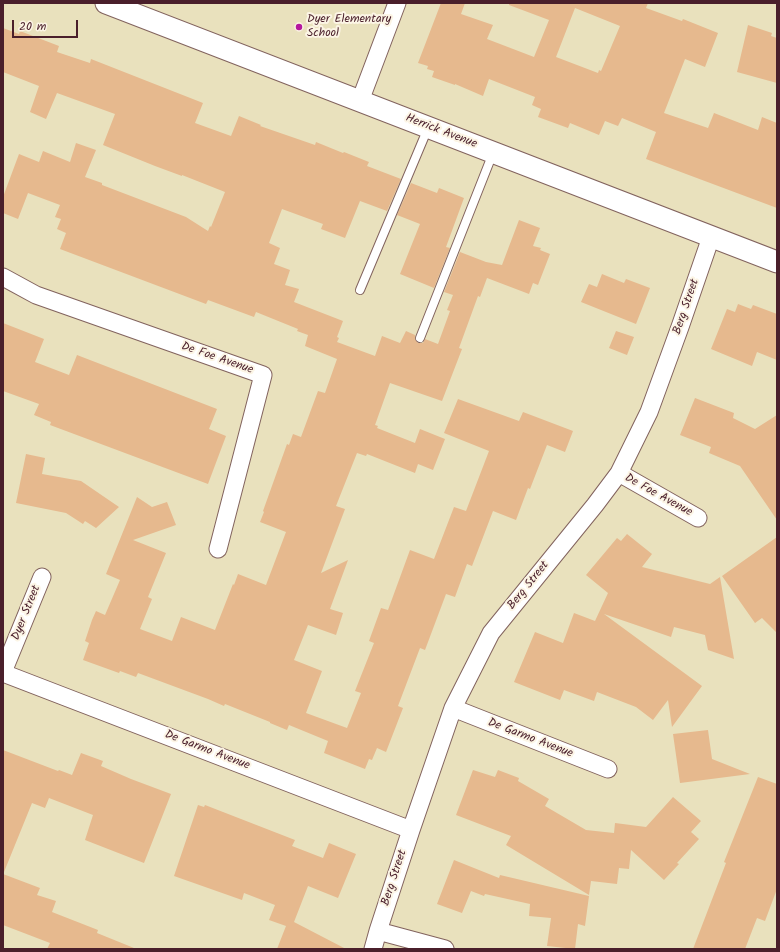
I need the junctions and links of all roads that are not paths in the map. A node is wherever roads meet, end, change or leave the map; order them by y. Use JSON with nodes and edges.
{"nodes":[{"id":1,"x":106,"y":3,"type":"edge"},
{"id":2,"x":397,"y":3,"type":"edge"},
{"id":3,"x":360,"y":101,"type":"junction"},
{"id":4,"x":428,"y":128,"type":"junction"},
{"id":5,"x":493,"y":152,"type":"junction"},
{"id":6,"x":711,"y":237,"type":"junction"},
{"id":7,"x":777,"y":262,"type":"edge"},
{"id":8,"x":3,"y":278,"type":"edge"},
{"id":9,"x":360,"y":290,"type":"dead end"},
{"id":10,"x":420,"y":338,"type":"dead end"},
{"id":11,"x":619,"y":473,"type":"junction"},
{"id":12,"x":698,"y":518,"type":"dead end"},
{"id":13,"x":218,"y":549,"type":"dead end"},
{"id":14,"x":42,"y":577,"type":"dead end"},
{"id":15,"x":3,"y":672,"type":"edge"},
{"id":16,"x":453,"y":708,"type":"junction"},
{"id":17,"x":608,"y":769,"type":"dead end"},
{"id":18,"x":411,"y":830,"type":"junction"},
{"id":19,"x":378,"y":931,"type":"junction"},
{"id":20,"x":373,"y":949,"type":"edge"},
{"id":21,"x":445,"y":949,"type":"edge"}],
"edges":[{"from":1,"to":3,"type":"street","name":"Herrick Avenue"},
{"from":2,"to":3,"type":"street"},
{"from":3,"to":4,"type":"street","name":"Herrick Avenue"},
{"from":4,"to":5,"type":"street","name":"Herrick Avenue"},
{"from":4,"to":9,"type":"lane"},
{"from":5,"to":6,"type":"street","name":"Herrick Avenue"},
{"from":5,"to":10,"type":"lane"},
{"from":6,"to":7,"type":"street","name":"Herrick Avenue"},
{"from":6,"to":11,"type":"street","name":"Berg Street"},
{"from":8,"to":13,"type":"street","name":"De Foe Avenue"},
{"from":11,"to":12,"type":"street","name":"De Foe Avenue"},
{"from":11,"to":16,"type":"street","name":"Berg Street"},
{"from":14,"to":15,"type":"street","name":"Dyer Street"},
{"from":15,"to":18,"type":"street","name":"De Garmo Avenue"},
{"from":16,"to":17,"type":"street","name":"De Garmo Avenue"},
{"from":16,"to":18,"type":"street","name":"Berg Street"},
{"from":18,"to":19,"type":"street","name":"Berg Street"},
{"from":19,"to":20,"type":"street","name":"Berg Street"},
{"from":19,"to":21,"type":"street"}]}
